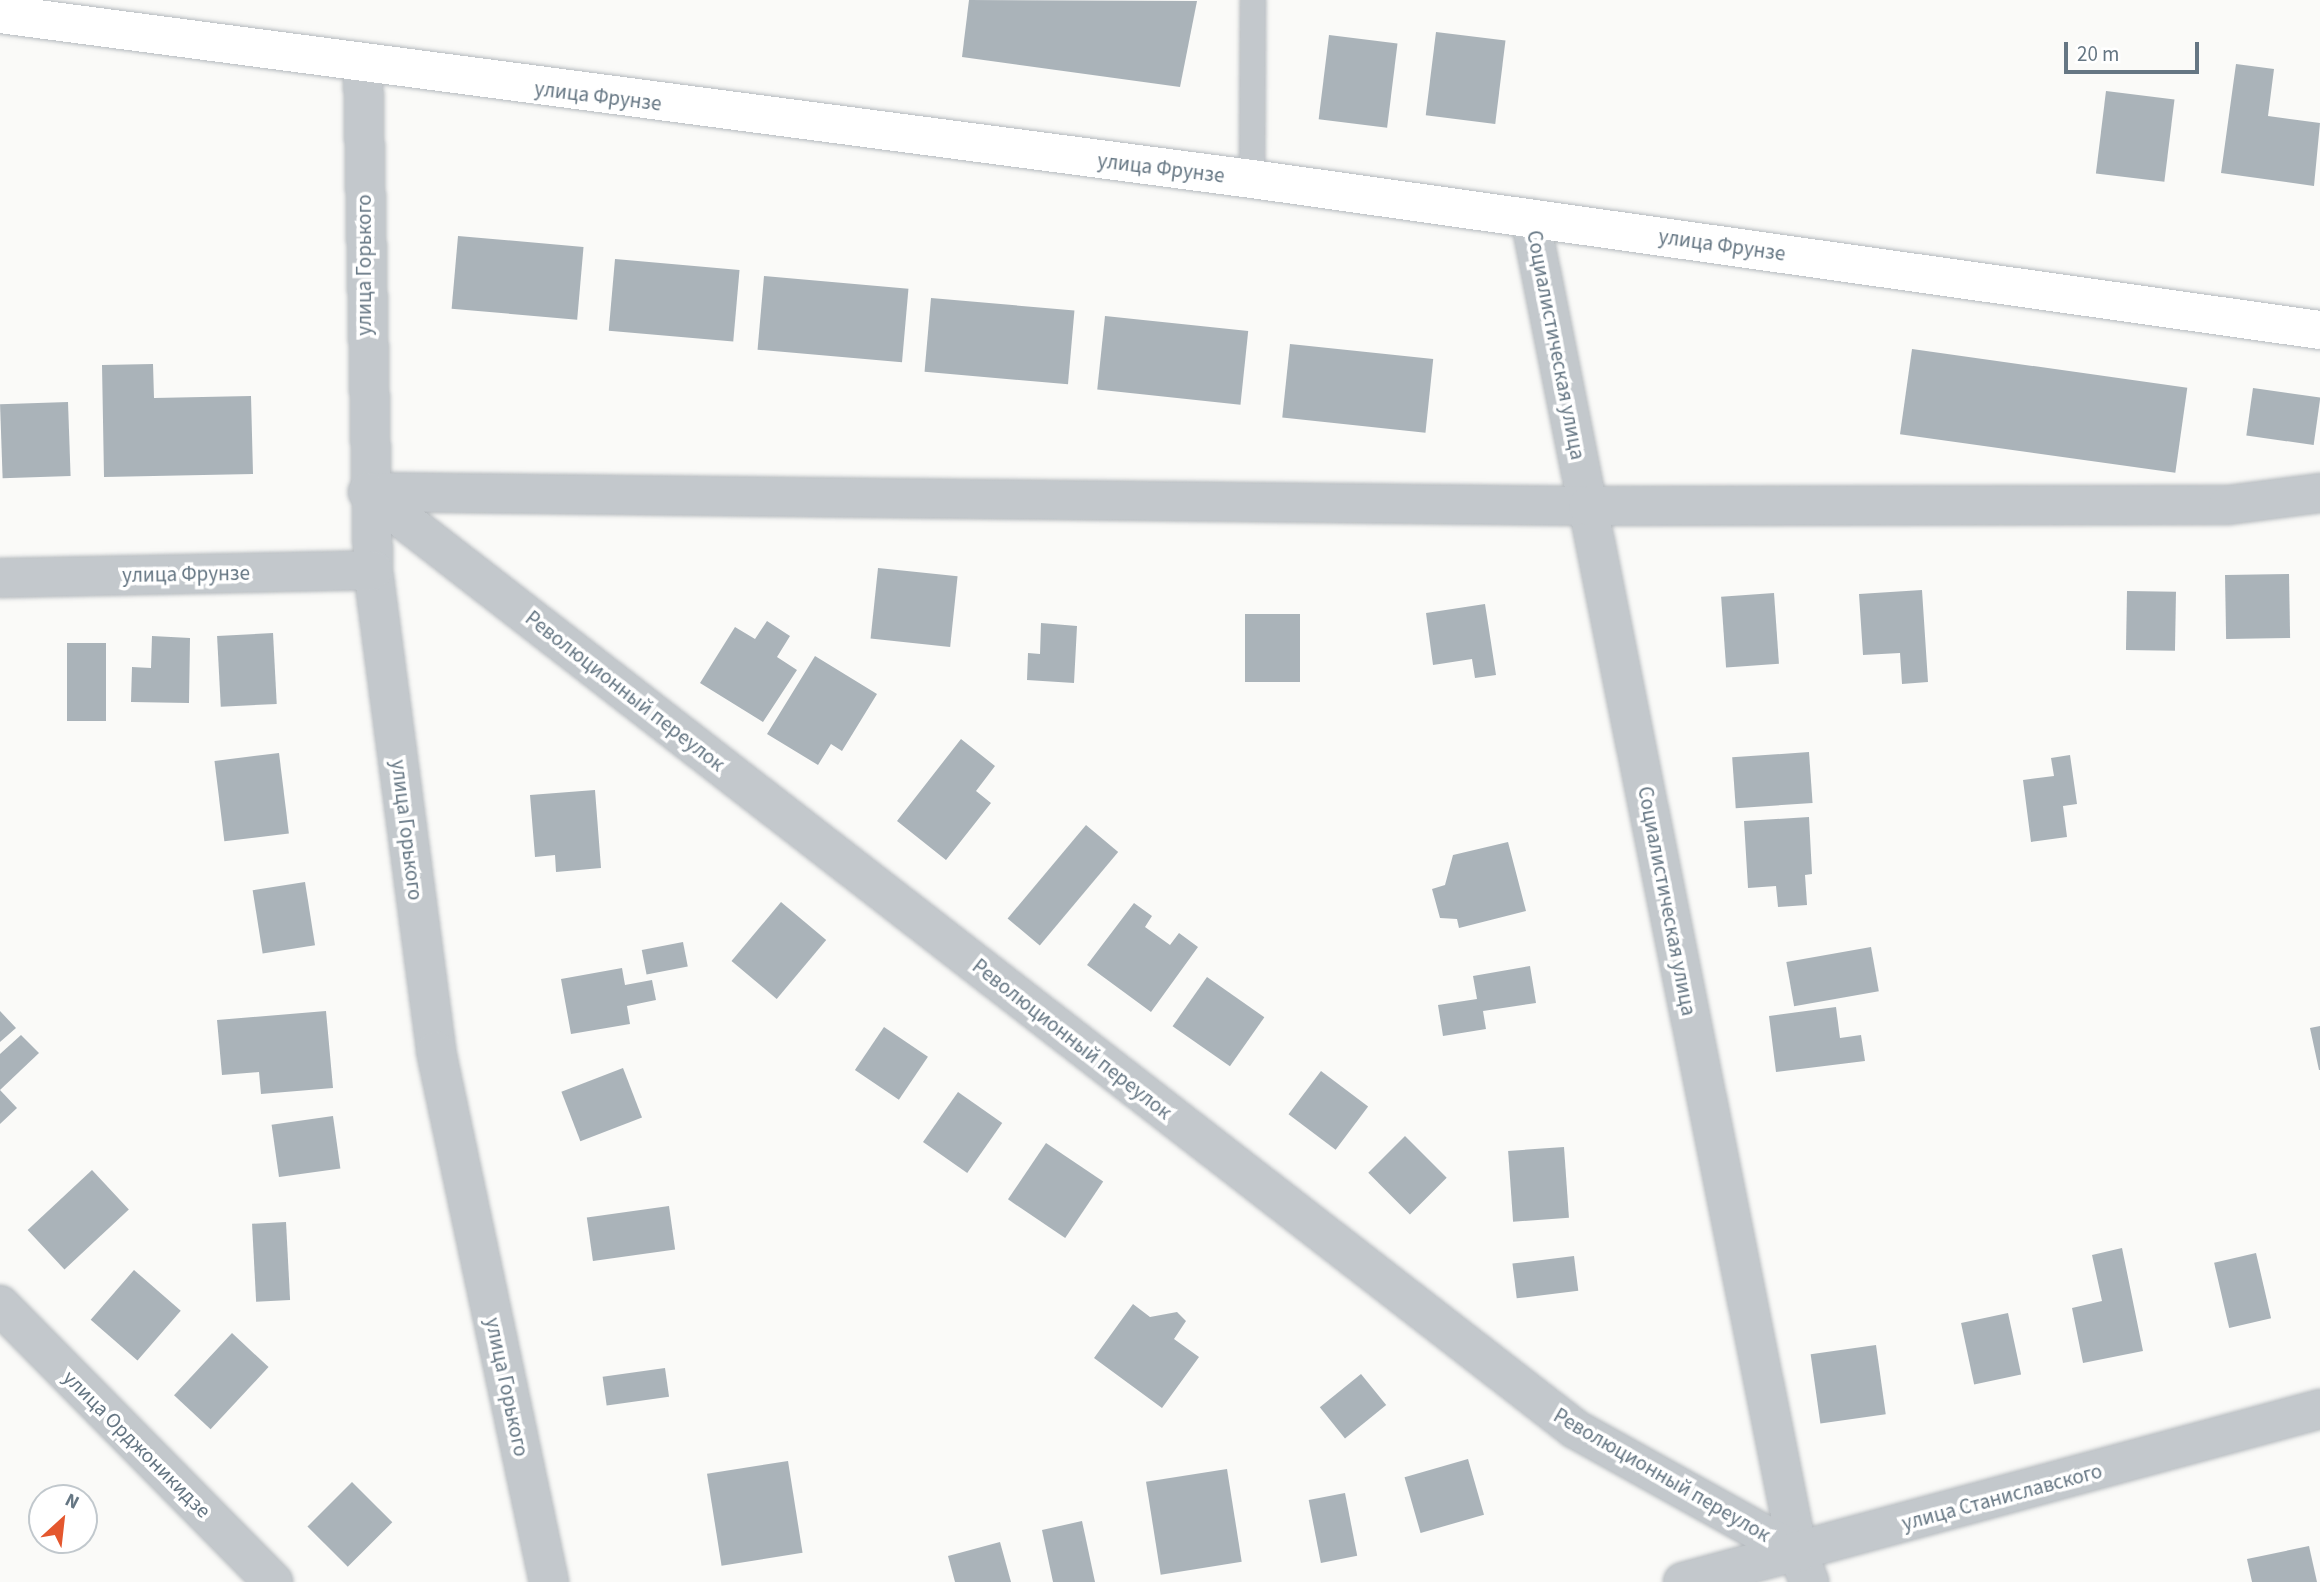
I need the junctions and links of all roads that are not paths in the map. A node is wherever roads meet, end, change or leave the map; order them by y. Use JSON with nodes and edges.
{"nodes":[{"id":1,"x":1253,"y":0,"type":"edge"},
{"id":2,"x":0,"y":13,"type":"edge"},
{"id":3,"x":363,"y":66,"type":"junction"},
{"id":4,"x":1252,"y":179,"type":"junction"},
{"id":5,"x":1530,"y":218,"type":"junction"},
{"id":6,"x":2320,"y":330,"type":"edge"},
{"id":7,"x":368,"y":492,"type":"junction"},
{"id":8,"x":2320,"y":493,"type":"edge"},
{"id":9,"x":1588,"y":506,"type":"junction"},
{"id":10,"x":373,"y":570,"type":"junction"},
{"id":11,"x":0,"y":578,"type":"edge"},
{"id":12,"x":0,"y":1305,"type":"edge"},
{"id":13,"x":2320,"y":1409,"type":"edge"},
{"id":14,"x":1803,"y":1568,"type":"edge"},
{"id":15,"x":273,"y":1582,"type":"edge"},
{"id":16,"x":549,"y":1582,"type":"edge"},
{"id":17,"x":1683,"y":1582,"type":"edge"}],
"edges":[{"from":1,"to":4,"type":"lane"},
{"from":2,"to":3,"type":"main road","name":"улица Фрунзе"},
{"from":3,"to":4,"type":"main road","name":"улица Фрунзе"},
{"from":3,"to":7,"type":"street","name":"улица Горького"},
{"from":4,"to":5,"type":"main road","name":"улица Фрунзе"},
{"from":5,"to":6,"type":"main road","name":"улица Фрунзе"},
{"from":5,"to":9,"type":"street","name":"Социалистическая улица"},
{"from":7,"to":9,"type":"street"},
{"from":7,"to":10,"type":"street","name":"улица Горького"},
{"from":7,"to":14,"type":"street","name":"Революционный переулок"},
{"from":8,"to":9,"type":"street"},
{"from":9,"to":14,"type":"street","name":"Социалистическая улица"},
{"from":10,"to":11,"type":"street","name":"улица Фрунзе"},
{"from":10,"to":16,"type":"street","name":"улица Горького"},
{"from":12,"to":15,"type":"street","name":"улица Орджоникидзе"},
{"from":13,"to":14,"type":"street","name":"улица Станиславского"},
{"from":14,"to":17,"type":"street","name":"улица Станиславского"}]}
